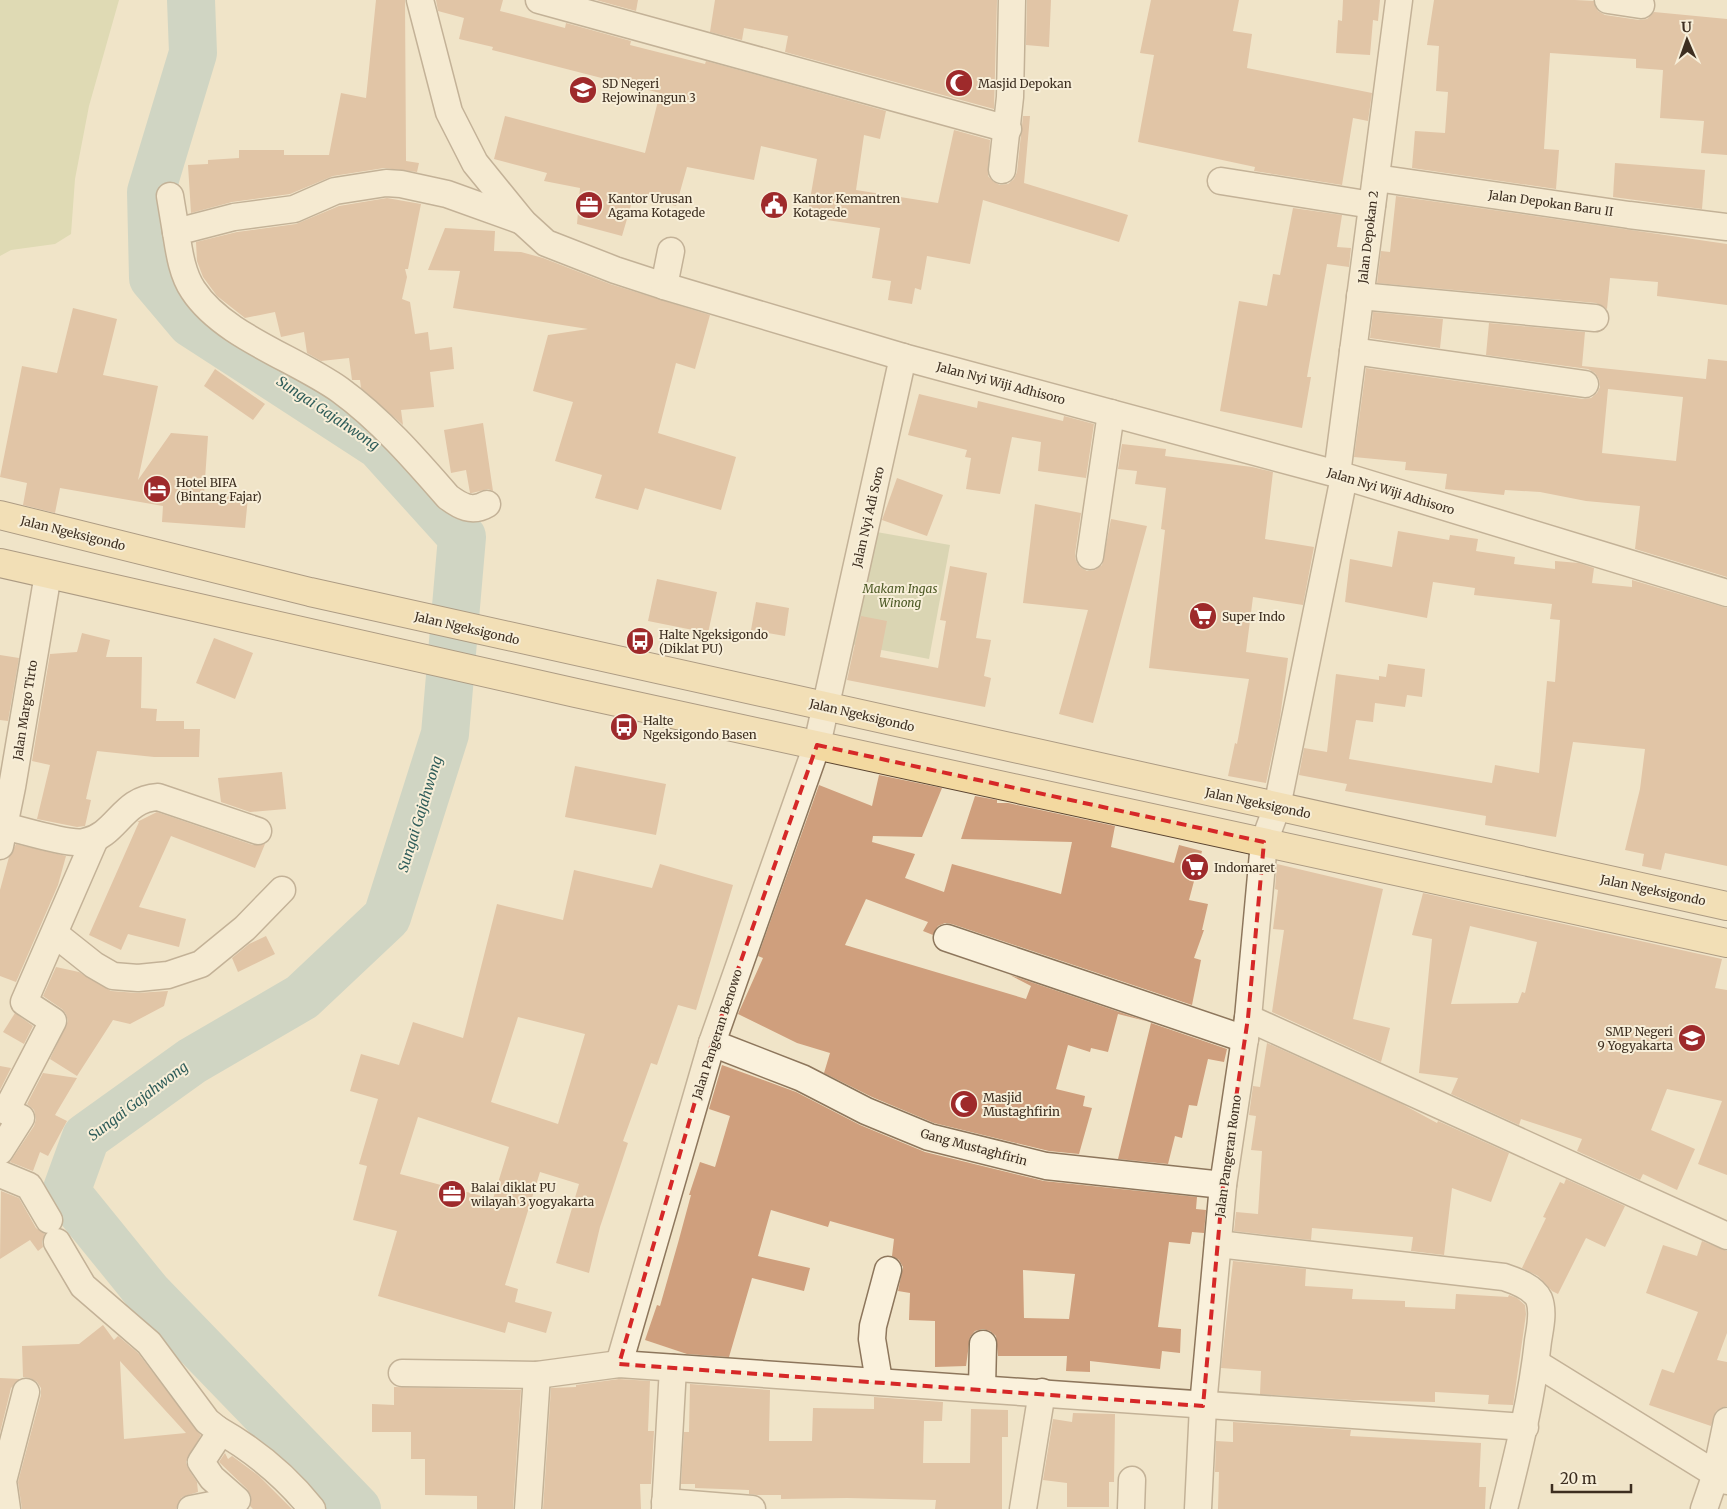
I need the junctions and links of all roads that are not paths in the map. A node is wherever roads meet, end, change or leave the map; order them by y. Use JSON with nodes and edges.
{"nodes":[{"id":1,"x":420,"y":0,"type":"edge"},
{"id":2,"x":538,"y":0,"type":"edge"},
{"id":3,"x":1012,"y":0,"type":"edge"},
{"id":4,"x":1399,"y":0,"type":"edge"},
{"id":5,"x":1608,"y":0,"type":"edge"},
{"id":6,"x":1641,"y":5,"type":"dead end"},
{"id":7,"x":1008,"y":129,"type":"junction"},
{"id":8,"x":1002,"y":170,"type":"dead end"},
{"id":9,"x":1376,"y":178,"type":"junction"},
{"id":10,"x":1221,"y":181,"type":"dead end"},
{"id":11,"x":170,"y":196,"type":"dead end"},
{"id":12,"x":1372,"y":206,"type":"junction"},
{"id":13,"x":523,"y":222,"type":"junction"},
{"id":14,"x":1727,"y":226,"type":"edge"},
{"id":15,"x":176,"y":232,"type":"junction"},
{"id":16,"x":671,"y":251,"type":"dead end"},
{"id":17,"x":664,"y":286,"type":"junction"},
{"id":18,"x":1360,"y":296,"type":"junction"},
{"id":19,"x":1595,"y":318,"type":"dead end"},
{"id":20,"x":1354,"y":350,"type":"junction"},
{"id":21,"x":903,"y":357,"type":"junction"},
{"id":22,"x":1585,"y":384,"type":"dead end"},
{"id":23,"x":1111,"y":413,"type":"junction"},
{"id":24,"x":1341,"y":475,"type":"junction"},
{"id":25,"x":487,"y":504,"type":"dead end"},
{"id":26,"x":0,"y":515,"type":"edge"},
{"id":27,"x":1090,"y":556,"type":"dead end"},
{"id":28,"x":0,"y":563,"type":"edge"},
{"id":29,"x":48,"y":574,"type":"junction"},
{"id":30,"x":1727,"y":593,"type":"edge"},
{"id":31,"x":827,"y":707,"type":"junction"},
{"id":32,"x":817,"y":745,"type":"junction"},
{"id":33,"x":9,"y":750,"type":"edge"},
{"id":34,"x":1277,"y":807,"type":"junction"},
{"id":35,"x":258,"y":831,"type":"dead end"},
{"id":36,"x":2,"y":836,"type":"edge"},
{"id":37,"x":95,"y":839,"type":"junction"},
{"id":38,"x":1264,"y":842,"type":"junction"},
{"id":39,"x":282,"y":890,"type":"dead end"},
{"id":40,"x":1727,"y":906,"type":"edge"},
{"id":41,"x":55,"y":934,"type":"junction"},
{"id":42,"x":947,"y":938,"type":"dead end"},
{"id":43,"x":1727,"y":943,"type":"edge"},
{"id":44,"x":1246,"y":1029,"type":"junction"},
{"id":45,"x":712,"y":1043,"type":"junction"},
{"id":46,"x":0,"y":1151,"type":"edge"},
{"id":47,"x":0,"y":1174,"type":"edge"},
{"id":48,"x":1223,"y":1186,"type":"junction"},
{"id":49,"x":1727,"y":1236,"type":"edge"},
{"id":50,"x":1218,"y":1244,"type":"junction"},
{"id":51,"x":888,"y":1270,"type":"dead end"},
{"id":52,"x":984,"y":1344,"type":"dead end"},
{"id":53,"x":1536,"y":1363,"type":"junction"},
{"id":54,"x":619,"y":1364,"type":"junction"},
{"id":55,"x":673,"y":1368,"type":"junction"},
{"id":56,"x":402,"y":1373,"type":"dead end"},
{"id":57,"x":537,"y":1375,"type":"junction"},
{"id":58,"x":879,"y":1382,"type":"junction"},
{"id":59,"x":982,"y":1388,"type":"junction"},
{"id":60,"x":26,"y":1392,"type":"dead end"},
{"id":61,"x":1042,"y":1392,"type":"junction"},
{"id":62,"x":1203,"y":1406,"type":"junction"},
{"id":63,"x":1727,"y":1422,"type":"edge"},
{"id":64,"x":1525,"y":1427,"type":"junction"},
{"id":65,"x":217,"y":1428,"type":"junction"},
{"id":66,"x":1721,"y":1478,"type":"edge"},
{"id":67,"x":1,"y":1480,"type":"edge"},
{"id":68,"x":1132,"y":1480,"type":"dead end"},
{"id":69,"x":245,"y":1504,"type":"edge"},
{"id":70,"x":665,"y":1506,"type":"edge"},
{"id":71,"x":7,"y":1509,"type":"edge"},
{"id":72,"x":191,"y":1509,"type":"edge"},
{"id":73,"x":312,"y":1509,"type":"edge"},
{"id":74,"x":528,"y":1509,"type":"edge"},
{"id":75,"x":752,"y":1509,"type":"edge"},
{"id":76,"x":1023,"y":1509,"type":"edge"},
{"id":77,"x":1131,"y":1509,"type":"edge"},
{"id":78,"x":1198,"y":1509,"type":"edge"},
{"id":79,"x":1504,"y":1509,"type":"edge"},
{"id":80,"x":1704,"y":1509,"type":"edge"}],
"edges":[{"from":1,"to":13,"type":"street","name":"Jalan Nyi Wiji Adhisoro"},
{"from":2,"to":7,"type":"street"},
{"from":3,"to":7,"type":"street"},
{"from":4,"to":9,"type":"street","name":"Jalan Depokan 2"},
{"from":5,"to":6,"type":"street"},
{"from":7,"to":8,"type":"street"},
{"from":9,"to":12,"type":"street","name":"Jalan Depokan 2"},
{"from":9,"to":14,"type":"street","name":"Jalan Depokan Baru II"},
{"from":10,"to":12,"type":"street"},
{"from":11,"to":15,"type":"street"},
{"from":12,"to":18,"type":"street","name":"Jalan Depokan 2"},
{"from":13,"to":15,"type":"street"},
{"from":13,"to":17,"type":"street","name":"Jalan Nyi Wiji Adhisoro"},
{"from":15,"to":25,"type":"street"},
{"from":16,"to":17,"type":"street"},
{"from":17,"to":21,"type":"street","name":"Jalan Nyi Wiji Adhisoro"},
{"from":18,"to":19,"type":"street"},
{"from":18,"to":20,"type":"street","name":"Jalan Depokan 2"},
{"from":20,"to":22,"type":"street"},
{"from":20,"to":24,"type":"street","name":"Jalan Depokan 2"},
{"from":21,"to":23,"type":"street","name":"Jalan Nyi Wiji Adhisoro"},
{"from":21,"to":31,"type":"street","name":"Jalan Nyi Adi Soro"},
{"from":23,"to":24,"type":"street","name":"Jalan Nyi Wiji Adhisoro"},
{"from":23,"to":27,"type":"street"},
{"from":24,"to":30,"type":"street","name":"Jalan Nyi Wiji Adhisoro"},
{"from":24,"to":34,"type":"street","name":"Jalan Depokan 2"},
{"from":26,"to":31,"type":"main road","name":"Jalan Ngeksigondo"},
{"from":28,"to":29,"type":"main road"},
{"from":29,"to":32,"type":"main road"},
{"from":29,"to":33,"type":"street","name":"Jalan Margo Tirto"},
{"from":31,"to":32,"type":"street","name":"Jalan Pangeran Benowo"},
{"from":31,"to":34,"type":"main road","name":"Jalan Ngeksigondo"},
{"from":32,"to":38,"type":"main road"},
{"from":32,"to":45,"type":"street","name":"Jalan Pangeran Benowo"},
{"from":33,"to":36,"type":"street","name":"Jalan Margo Tirto"},
{"from":34,"to":38,"type":"street","name":"Jalan Pangeran Romo"},
{"from":34,"to":40,"type":"main road","name":"Jalan Ngeksigondo"},
{"from":35,"to":37,"type":"street"},
{"from":36,"to":37,"type":"street"},
{"from":37,"to":41,"type":"street"},
{"from":38,"to":43,"type":"main road"},
{"from":38,"to":44,"type":"street","name":"Jalan Pangeran Romo"},
{"from":39,"to":41,"type":"street"},
{"from":41,"to":46,"type":"street"},
{"from":42,"to":44,"type":"street"},
{"from":44,"to":48,"type":"street","name":"Jalan Pangeran Romo"},
{"from":44,"to":49,"type":"street"},
{"from":45,"to":48,"type":"street","name":"Gang Mustaghfirin"},
{"from":45,"to":54,"type":"street","name":"Jalan Pangeran Benowo"},
{"from":47,"to":65,"type":"street"},
{"from":48,"to":50,"type":"street","name":"Jalan Pangeran Romo"},
{"from":50,"to":53,"type":"street"},
{"from":50,"to":62,"type":"street","name":"Jalan Pangeran Romo"},
{"from":51,"to":58,"type":"street"},
{"from":52,"to":59,"type":"street"},
{"from":53,"to":64,"type":"street"},
{"from":53,"to":66,"type":"street"},
{"from":54,"to":55,"type":"street"},
{"from":54,"to":57,"type":"street"},
{"from":55,"to":58,"type":"street"},
{"from":55,"to":70,"type":"street"},
{"from":56,"to":57,"type":"street"},
{"from":57,"to":74,"type":"street"},
{"from":58,"to":59,"type":"street"},
{"from":59,"to":61,"type":"street"},
{"from":60,"to":67,"type":"street"},
{"from":61,"to":62,"type":"street"},
{"from":61,"to":76,"type":"street"},
{"from":62,"to":64,"type":"street"},
{"from":62,"to":78,"type":"street","name":"Jalan Pangeran Romo"},
{"from":63,"to":66,"type":"street"},
{"from":64,"to":79,"type":"street"},
{"from":65,"to":69,"type":"street"},
{"from":65,"to":73,"type":"street"},
{"from":66,"to":80,"type":"street"},
{"from":67,"to":71,"type":"street"},
{"from":68,"to":77,"type":"street"},
{"from":69,"to":72,"type":"street"},
{"from":70,"to":75,"type":"street"}]}
